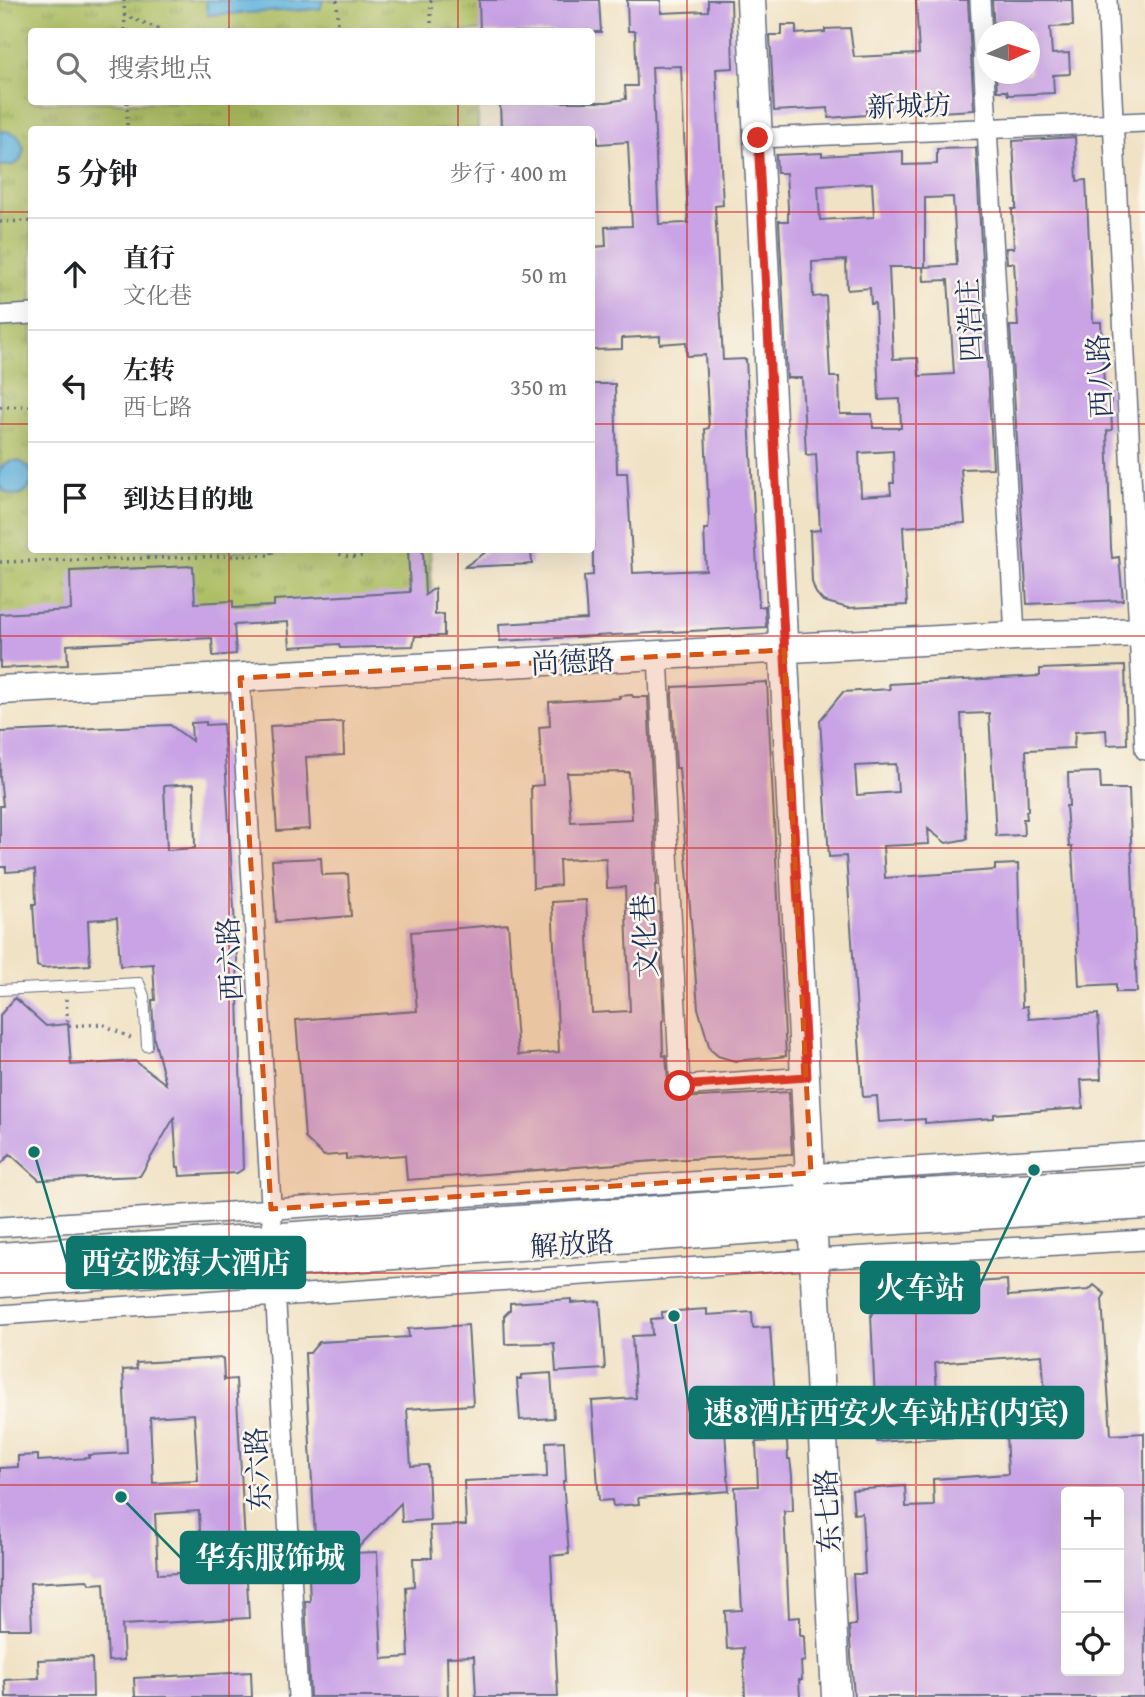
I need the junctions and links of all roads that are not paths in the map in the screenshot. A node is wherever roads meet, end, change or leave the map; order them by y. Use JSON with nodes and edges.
{"nodes":[{"id":1,"x":751,"y":0,"type":"edge"},
{"id":2,"x":980,"y":0,"type":"edge"},
{"id":3,"x":1107,"y":0,"type":"edge"},
{"id":4,"x":1113,"y":122,"type":"junction"},
{"id":5,"x":1145,"y":122,"type":"edge"},
{"id":6,"x":986,"y":130,"type":"junction"},
{"id":7,"x":758,"y":138,"type":"junction"},
{"id":8,"x":28,"y":314,"type":"edge"},
{"id":9,"x":0,"y":316,"type":"edge"},
{"id":10,"x":1143,"y":632,"type":"edge"},
{"id":11,"x":1015,"y":636,"type":"junction"},
{"id":12,"x":784,"y":650,"type":"junction"},
{"id":13,"x":658,"y":657,"type":"junction"},
{"id":14,"x":240,"y":678,"type":"junction"},
{"id":15,"x":0,"y":690,"type":"edge"},
{"id":16,"x":1145,"y":750,"type":"edge"},
{"id":17,"x":0,"y":990,"type":"edge"},
{"id":18,"x":147,"y":1046,"type":"road end"},
{"id":19,"x":807,"y":1077,"type":"junction"},
{"id":20,"x":1145,"y":1152,"type":"edge"},
{"id":21,"x":1145,"y":1181,"type":"edge"},
{"id":22,"x":812,"y":1199,"type":"junction"},
{"id":23,"x":1145,"y":1205,"type":"edge"},
{"id":24,"x":271,"y":1209,"type":"junction"},
{"id":25,"x":0,"y":1227,"type":"edge"},
{"id":26,"x":1145,"y":1240,"type":"edge"},
{"id":27,"x":273,"y":1251,"type":"junction"},
{"id":28,"x":0,"y":1257,"type":"edge"},
{"id":29,"x":816,"y":1259,"type":"junction"},
{"id":30,"x":0,"y":1283,"type":"edge"},
{"id":31,"x":276,"y":1296,"type":"junction"},
{"id":32,"x":0,"y":1315,"type":"edge"},
{"id":33,"x":298,"y":1697,"type":"edge"},
{"id":34,"x":836,"y":1697,"type":"edge"}],
"edges":[{"from":1,"to":7,"type":"street","name":"东七路"},
{"from":2,"to":6,"type":"street","name":"四浩庄"},
{"from":3,"to":4,"type":"street","name":"西八路"},
{"from":4,"to":5,"type":"street","name":"新城坊"},
{"from":4,"to":6,"type":"street","name":"新城坊"},
{"from":4,"to":10,"type":"street","name":"西八路"},
{"from":6,"to":7,"type":"street","name":"新城坊"},
{"from":6,"to":11,"type":"street","name":"四浩庄"},
{"from":7,"to":12,"type":"street","name":"东七路"},
{"from":8,"to":9,"type":"street"},
{"from":10,"to":11,"type":"street","name":"尚德路"},
{"from":10,"to":16,"type":"street","name":"西八路"},
{"from":11,"to":12,"type":"street","name":"尚德路"},
{"from":12,"to":13,"type":"street","name":"尚德路"},
{"from":12,"to":19,"type":"street","name":"东七路"},
{"from":13,"to":14,"type":"street","name":"尚德路"},
{"from":13,"to":19,"type":"street","name":"文化巷"},
{"from":14,"to":15,"type":"street","name":"尚德路"},
{"from":14,"to":24,"type":"street","name":"西六路"},
{"from":17,"to":18,"type":"lane"},
{"from":19,"to":22,"type":"street","name":"东七路"},
{"from":20,"to":22,"type":"street"},
{"from":21,"to":22,"type":"street","name":"解放路"},
{"from":22,"to":23,"type":"street","name":"解放路"},
{"from":22,"to":24,"type":"street"},
{"from":22,"to":27,"type":"street","name":"解放路"},
{"from":22,"to":29,"type":"street","name":"东七路"},
{"from":24,"to":25,"type":"street"},
{"from":24,"to":27,"type":"street","name":"西六路"},
{"from":26,"to":29,"type":"street"},
{"from":27,"to":28,"type":"street","name":"解放路"},
{"from":27,"to":30,"type":"street","name":"解放路"},
{"from":27,"to":31,"type":"street","name":"东六路"},
{"from":29,"to":31,"type":"street"},
{"from":29,"to":34,"type":"street","name":"东七路"},
{"from":31,"to":32,"type":"street"},
{"from":31,"to":33,"type":"street","name":"东六路"}]}
